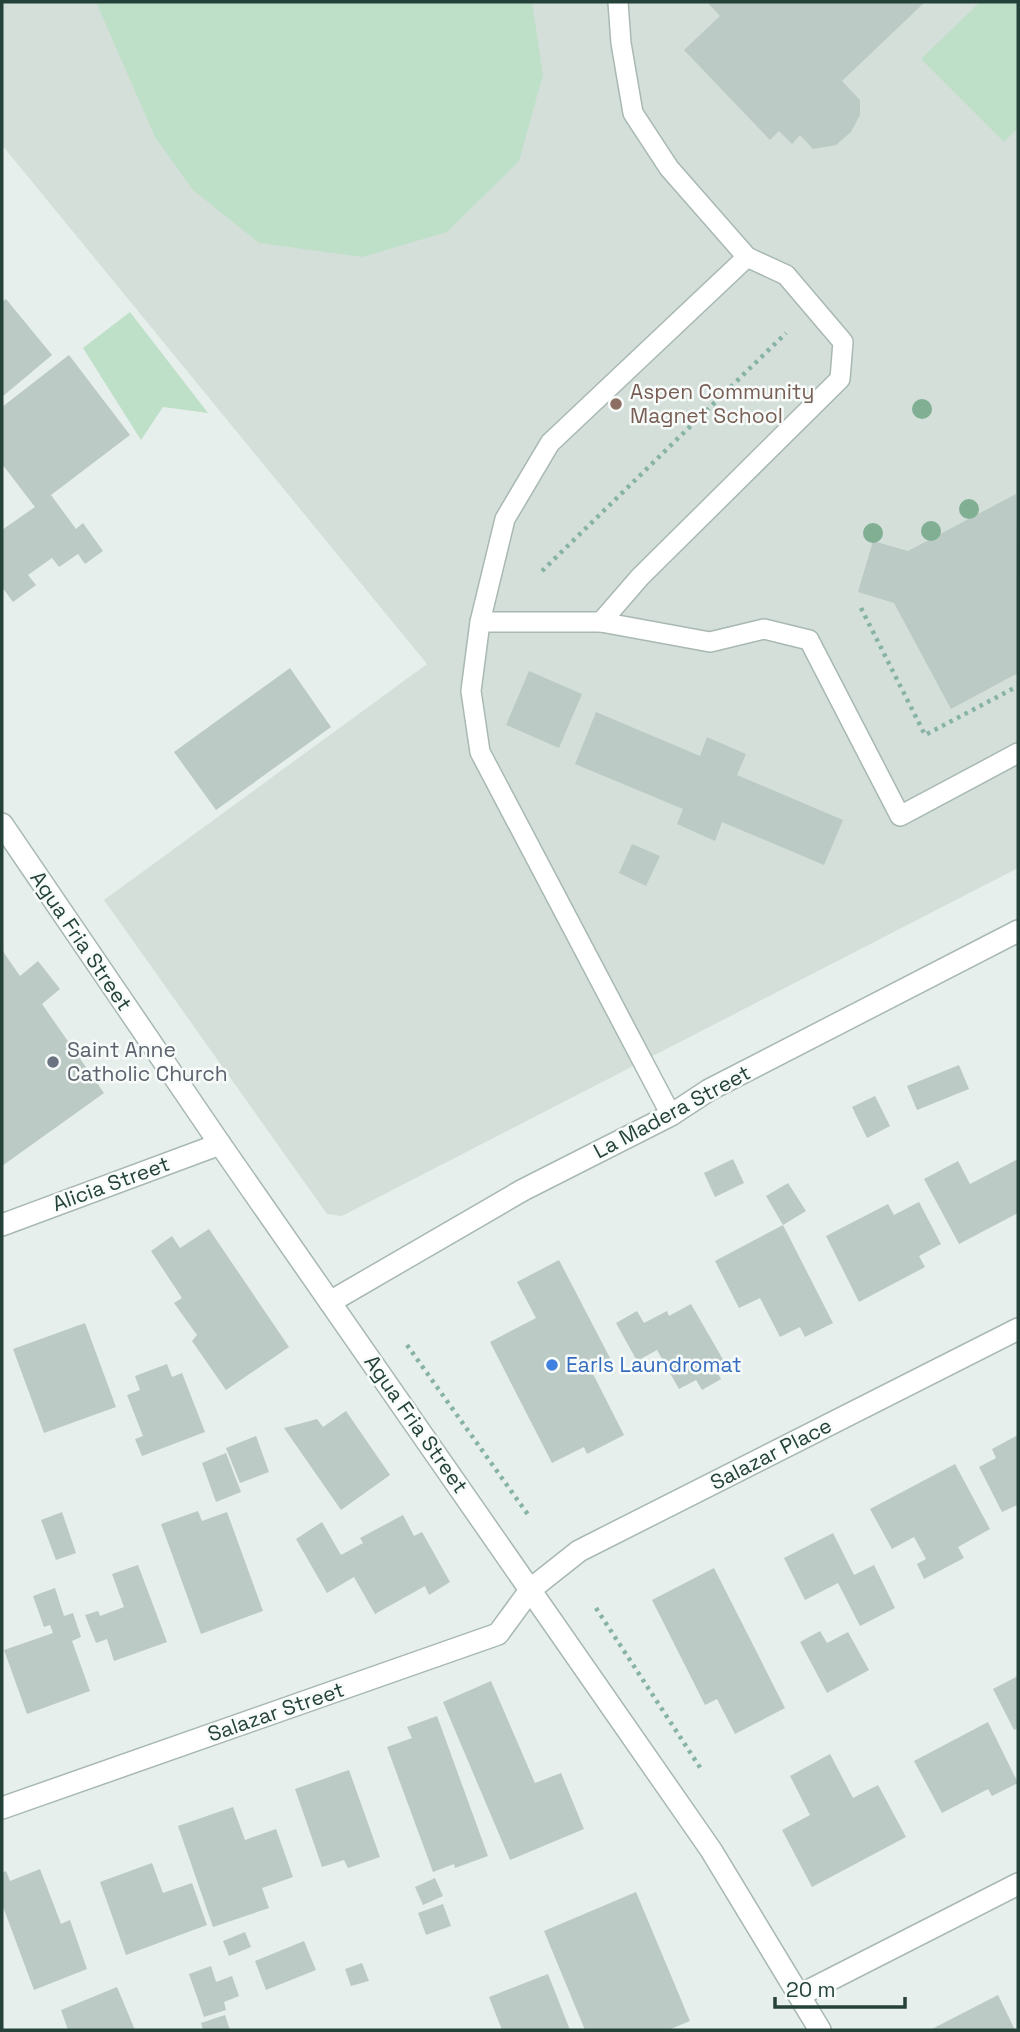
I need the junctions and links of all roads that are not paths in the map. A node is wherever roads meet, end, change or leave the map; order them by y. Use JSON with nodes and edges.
{"nodes":[{"id":1,"x":618,"y":2,"type":"edge"},
{"id":2,"x":747,"y":257,"type":"junction"},
{"id":3,"x":480,"y":622,"type":"junction"},
{"id":4,"x":601,"y":622,"type":"junction"},
{"id":5,"x":1018,"y":753,"type":"edge"},
{"id":6,"x":2,"y":824,"type":"edge"},
{"id":7,"x":1018,"y":931,"type":"edge"},
{"id":8,"x":671,"y":1115,"type":"junction"},
{"id":9,"x":220,"y":1144,"type":"junction"},
{"id":10,"x":2,"y":1225,"type":"edge"},
{"id":11,"x":330,"y":1302,"type":"junction"},
{"id":12,"x":1018,"y":1329,"type":"edge"},
{"id":13,"x":531,"y":1589,"type":"junction"},
{"id":14,"x":2,"y":1808,"type":"edge"},
{"id":15,"x":1018,"y":1884,"type":"edge"},
{"id":16,"x":800,"y":1995,"type":"junction"},
{"id":17,"x":820,"y":2030,"type":"edge"}],
"edges":[{"from":1,"to":2,"type":"lane"},
{"from":2,"to":3,"type":"lane"},
{"from":2,"to":4,"type":"lane"},
{"from":3,"to":4,"type":"lane"},
{"from":3,"to":8,"type":"lane"},
{"from":4,"to":5,"type":"lane"},
{"from":6,"to":9,"type":"street","name":"Agua Fria Street"},
{"from":7,"to":8,"type":"street","name":"La Madera Street"},
{"from":8,"to":11,"type":"street","name":"La Madera Street"},
{"from":9,"to":10,"type":"street","name":"Alicia Street"},
{"from":9,"to":11,"type":"street","name":"Agua Fria Street"},
{"from":11,"to":13,"type":"street","name":"Agua Fria Street"},
{"from":12,"to":13,"type":"street","name":"Salazar Place"},
{"from":13,"to":14,"type":"street","name":"Salazar Street"},
{"from":13,"to":16,"type":"street","name":"Agua Fria Street"},
{"from":15,"to":16,"type":"street"},
{"from":16,"to":17,"type":"street","name":"Agua Fria Street"}]}
